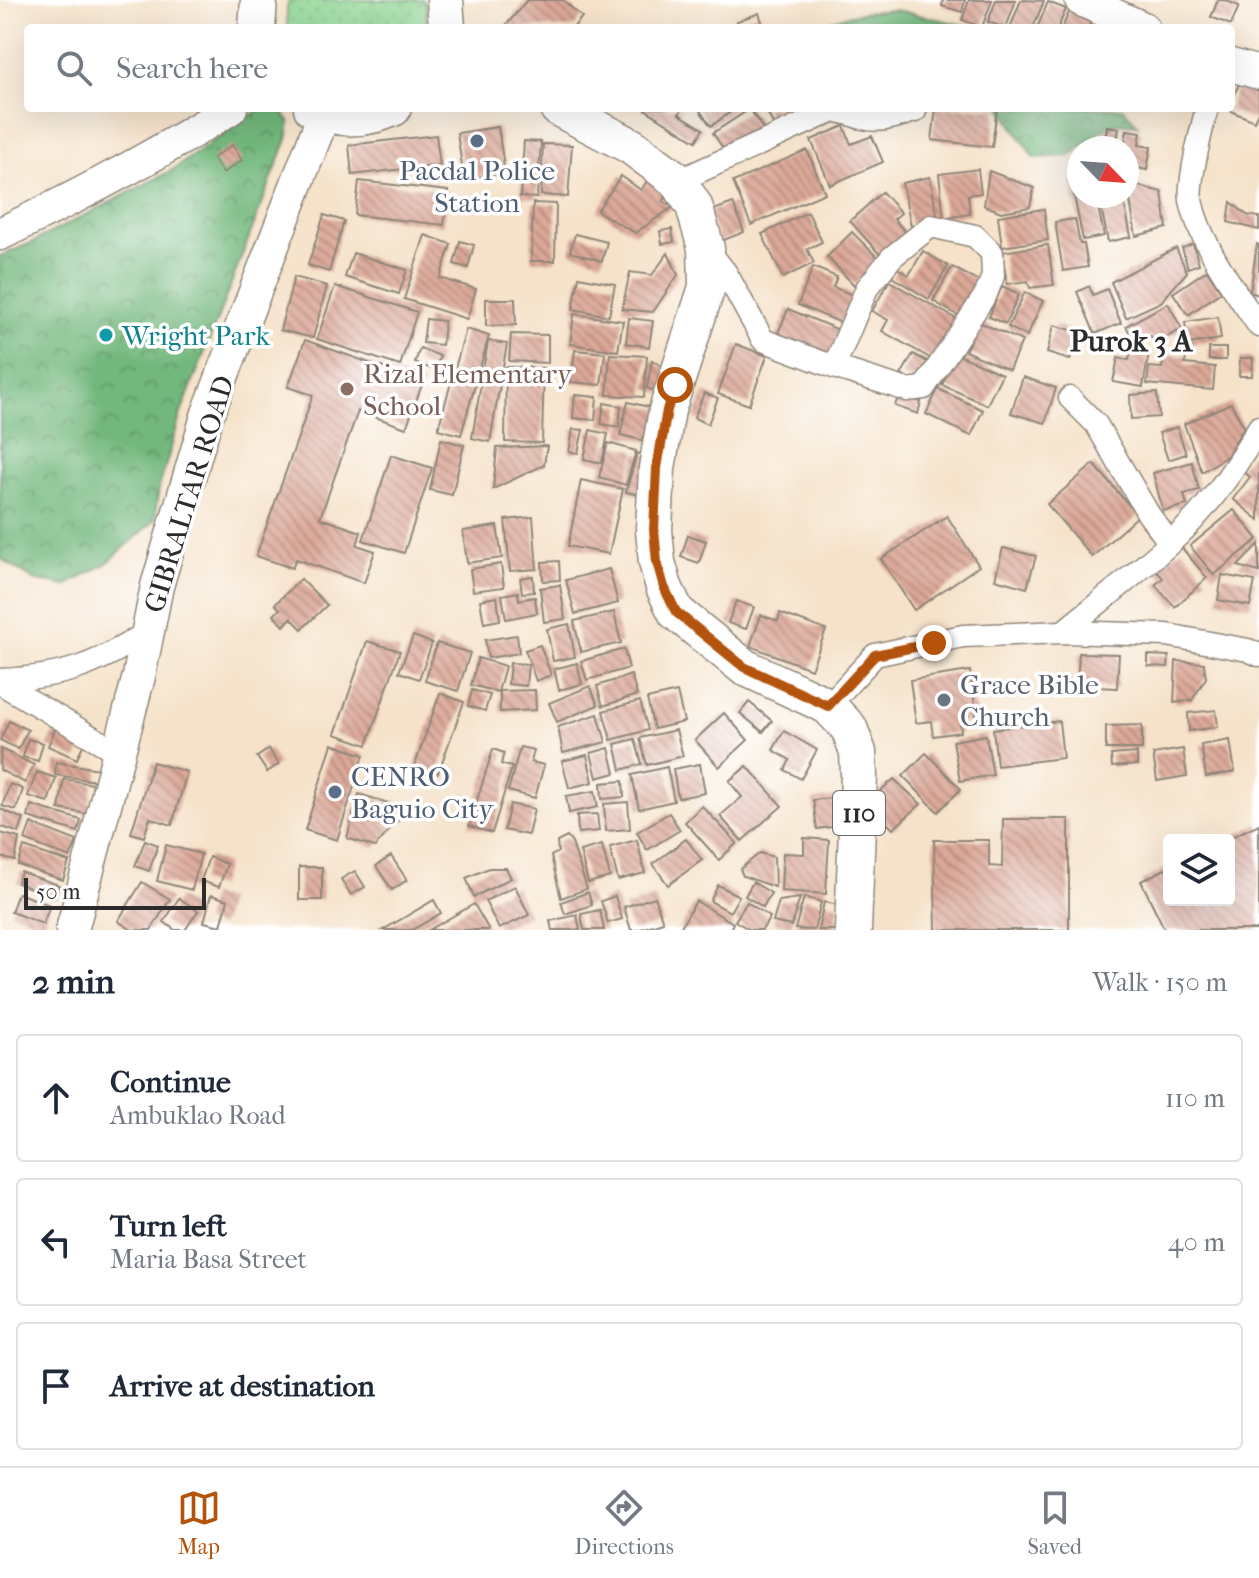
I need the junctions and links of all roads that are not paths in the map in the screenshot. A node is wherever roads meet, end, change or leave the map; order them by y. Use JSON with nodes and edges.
{"nodes":[{"id":1,"x":259,"y":0,"type":"edge"},
{"id":2,"x":445,"y":0,"type":"edge"},
{"id":3,"x":1081,"y":0,"type":"edge"},
{"id":4,"x":257,"y":24,"type":"edge"},
{"id":5,"x":447,"y":24,"type":"edge"},
{"id":6,"x":1134,"y":24,"type":"edge"},
{"id":7,"x":1235,"y":66,"type":"edge"},
{"id":8,"x":1259,"y":73,"type":"edge"},
{"id":9,"x":225,"y":112,"type":"edge"},
{"id":10,"x":318,"y":112,"type":"edge"},
{"id":11,"x":323,"y":112,"type":"edge"},
{"id":12,"x":384,"y":112,"type":"edge"},
{"id":13,"x":830,"y":112,"type":"edge"},
{"id":14,"x":844,"y":112,"type":"edge"},
{"id":15,"x":912,"y":112,"type":"edge"},
{"id":16,"x":579,"y":118,"type":"edge"},
{"id":17,"x":1204,"y":118,"type":"edge"},
{"id":18,"x":678,"y":181,"type":"junction"},
{"id":19,"x":0,"y":234,"type":"edge"},
{"id":20,"x":706,"y":248,"type":"junction"},
{"id":21,"x":1259,"y":326,"type":"edge"},
{"id":22,"x":834,"y":367,"type":"junction"},
{"id":23,"x":1070,"y":398,"type":"dead end"},
{"id":24,"x":1259,"y":427,"type":"edge"},
{"id":25,"x":1170,"y":543,"type":"junction"},
{"id":26,"x":149,"y":631,"type":"junction"},
{"id":27,"x":1063,"y":632,"type":"junction"},
{"id":28,"x":1259,"y":655,"type":"edge"},
{"id":29,"x":0,"y":681,"type":"edge"},
{"id":30,"x":828,"y":706,"type":"junction"},
{"id":31,"x":119,"y":753,"type":"junction"},
{"id":32,"x":72,"y":930,"type":"edge"},
{"id":33,"x":853,"y":930,"type":"edge"}],
"edges":[{"from":1,"to":4,"type":"main road"},
{"from":2,"to":5,"type":"main road"},
{"from":3,"to":6,"type":"street"},
{"from":7,"to":8,"type":"street"},
{"from":9,"to":19,"type":"street"},
{"from":10,"to":26,"type":"street","name":"GIBRALTAR ROAD"},
{"from":11,"to":12,"type":"main road"},
{"from":13,"to":18,"type":"street"},
{"from":14,"to":15,"type":"street"},
{"from":16,"to":18,"type":"main road","number":"110"},
{"from":17,"to":21,"type":"street"},
{"from":18,"to":20,"type":"main road","number":"110"},
{"from":20,"to":22,"type":"street"},
{"from":20,"to":30,"type":"main road","number":"110"},
{"from":22,"to":22,"type":"street"},
{"from":23,"to":25,"type":"street"},
{"from":24,"to":25,"type":"street"},
{"from":25,"to":27,"type":"street"},
{"from":26,"to":29,"type":"street"},
{"from":26,"to":31,"type":"street","name":"GIBRALTAR ROAD"},
{"from":27,"to":28,"type":"street"},
{"from":27,"to":30,"type":"street"},
{"from":29,"to":31,"type":"street"},
{"from":30,"to":33,"type":"main road","number":"110"},
{"from":31,"to":32,"type":"street","name":"GIBRALTAR ROAD"}]}
